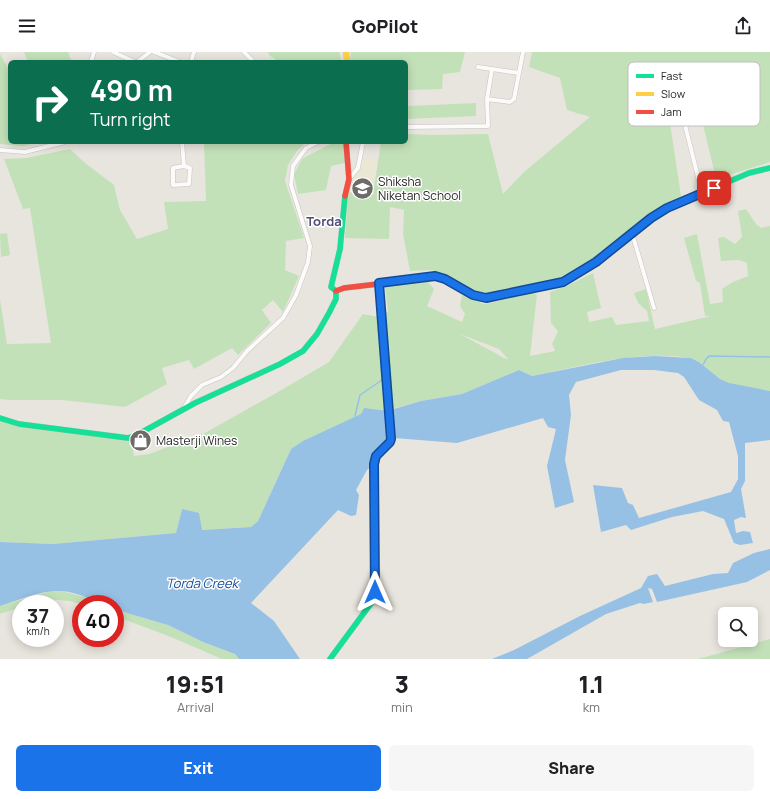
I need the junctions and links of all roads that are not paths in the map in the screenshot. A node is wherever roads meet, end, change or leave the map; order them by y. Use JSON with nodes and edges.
{"nodes":[{"id":1,"x":113,"y":52,"type":"edge"},
{"id":2,"x":150,"y":52,"type":"edge"},
{"id":3,"x":154,"y":52,"type":"edge"},
{"id":4,"x":244,"y":52,"type":"edge"},
{"id":5,"x":523,"y":52,"type":"edge"},
{"id":6,"x":163,"y":53,"type":"edge"},
{"id":7,"x":124,"y":57,"type":"junction"},
{"id":8,"x":123,"y":60,"type":"edge"},
{"id":9,"x":131,"y":60,"type":"edge"},
{"id":10,"x":139,"y":60,"type":"edge"},
{"id":11,"x":176,"y":60,"type":"edge"},
{"id":12,"x":252,"y":60,"type":"edge"},
{"id":13,"x":478,"y":67,"type":"dead end"},
{"id":14,"x":492,"y":69,"type":"junction"},
{"id":15,"x":519,"y":73,"type":"junction"},
{"id":16,"x":487,"y":99,"type":"junction"},
{"id":17,"x":686,"y":126,"type":"edge"},
{"id":18,"x":408,"y":127,"type":"edge"},
{"id":19,"x":57,"y":144,"type":"edge"},
{"id":20,"x":182,"y":144,"type":"edge"},
{"id":21,"x":314,"y":144,"type":"edge"},
{"id":22,"x":346,"y":144,"type":"edge"},
{"id":23,"x":363,"y":144,"type":"edge"},
{"id":24,"x":0,"y":150,"type":"edge"},
{"id":25,"x":184,"y":166,"type":"junction"},
{"id":26,"x":770,"y":168,"type":"edge"},
{"id":27,"x":349,"y":179,"type":"junction"},
{"id":28,"x":702,"y":193,"type":"junction"},
{"id":29,"x":632,"y":233,"type":"junction"},
{"id":30,"x":379,"y":283,"type":"junction"},
{"id":31,"x":336,"y":291,"type":"junction"},
{"id":32,"x":654,"y":308,"type":"dead end"},
{"id":33,"x":184,"y":408,"type":"junction"},
{"id":34,"x":0,"y":418,"type":"edge"},
{"id":35,"x":330,"y":659,"type":"edge"}],
"edges":[{"from":1,"to":7,"type":"street"},
{"from":2,"to":10,"type":"street"},
{"from":3,"to":6,"type":"street"},
{"from":4,"to":12,"type":"street"},
{"from":5,"to":15,"type":"street"},
{"from":6,"to":11,"type":"street"},
{"from":7,"to":8,"type":"street"},
{"from":7,"to":9,"type":"street"},
{"from":13,"to":14,"type":"street"},
{"from":14,"to":15,"type":"street"},
{"from":14,"to":16,"type":"street"},
{"from":15,"to":16,"type":"street"},
{"from":16,"to":18,"type":"street"},
{"from":17,"to":28,"type":"street"},
{"from":19,"to":24,"type":"street"},
{"from":20,"to":25,"type":"street"},
{"from":21,"to":33,"type":"street"},
{"from":22,"to":27,"type":"street"},
{"from":23,"to":27,"type":"street"},
{"from":25,"to":25,"type":"street"},
{"from":26,"to":28,"type":"street"},
{"from":27,"to":31,"type":"street"},
{"from":28,"to":29,"type":"street"},
{"from":29,"to":30,"type":"street"},
{"from":29,"to":32,"type":"street"},
{"from":30,"to":31,"type":"street"},
{"from":30,"to":35,"type":"street"},
{"from":31,"to":33,"type":"street"},
{"from":33,"to":34,"type":"street"}]}
